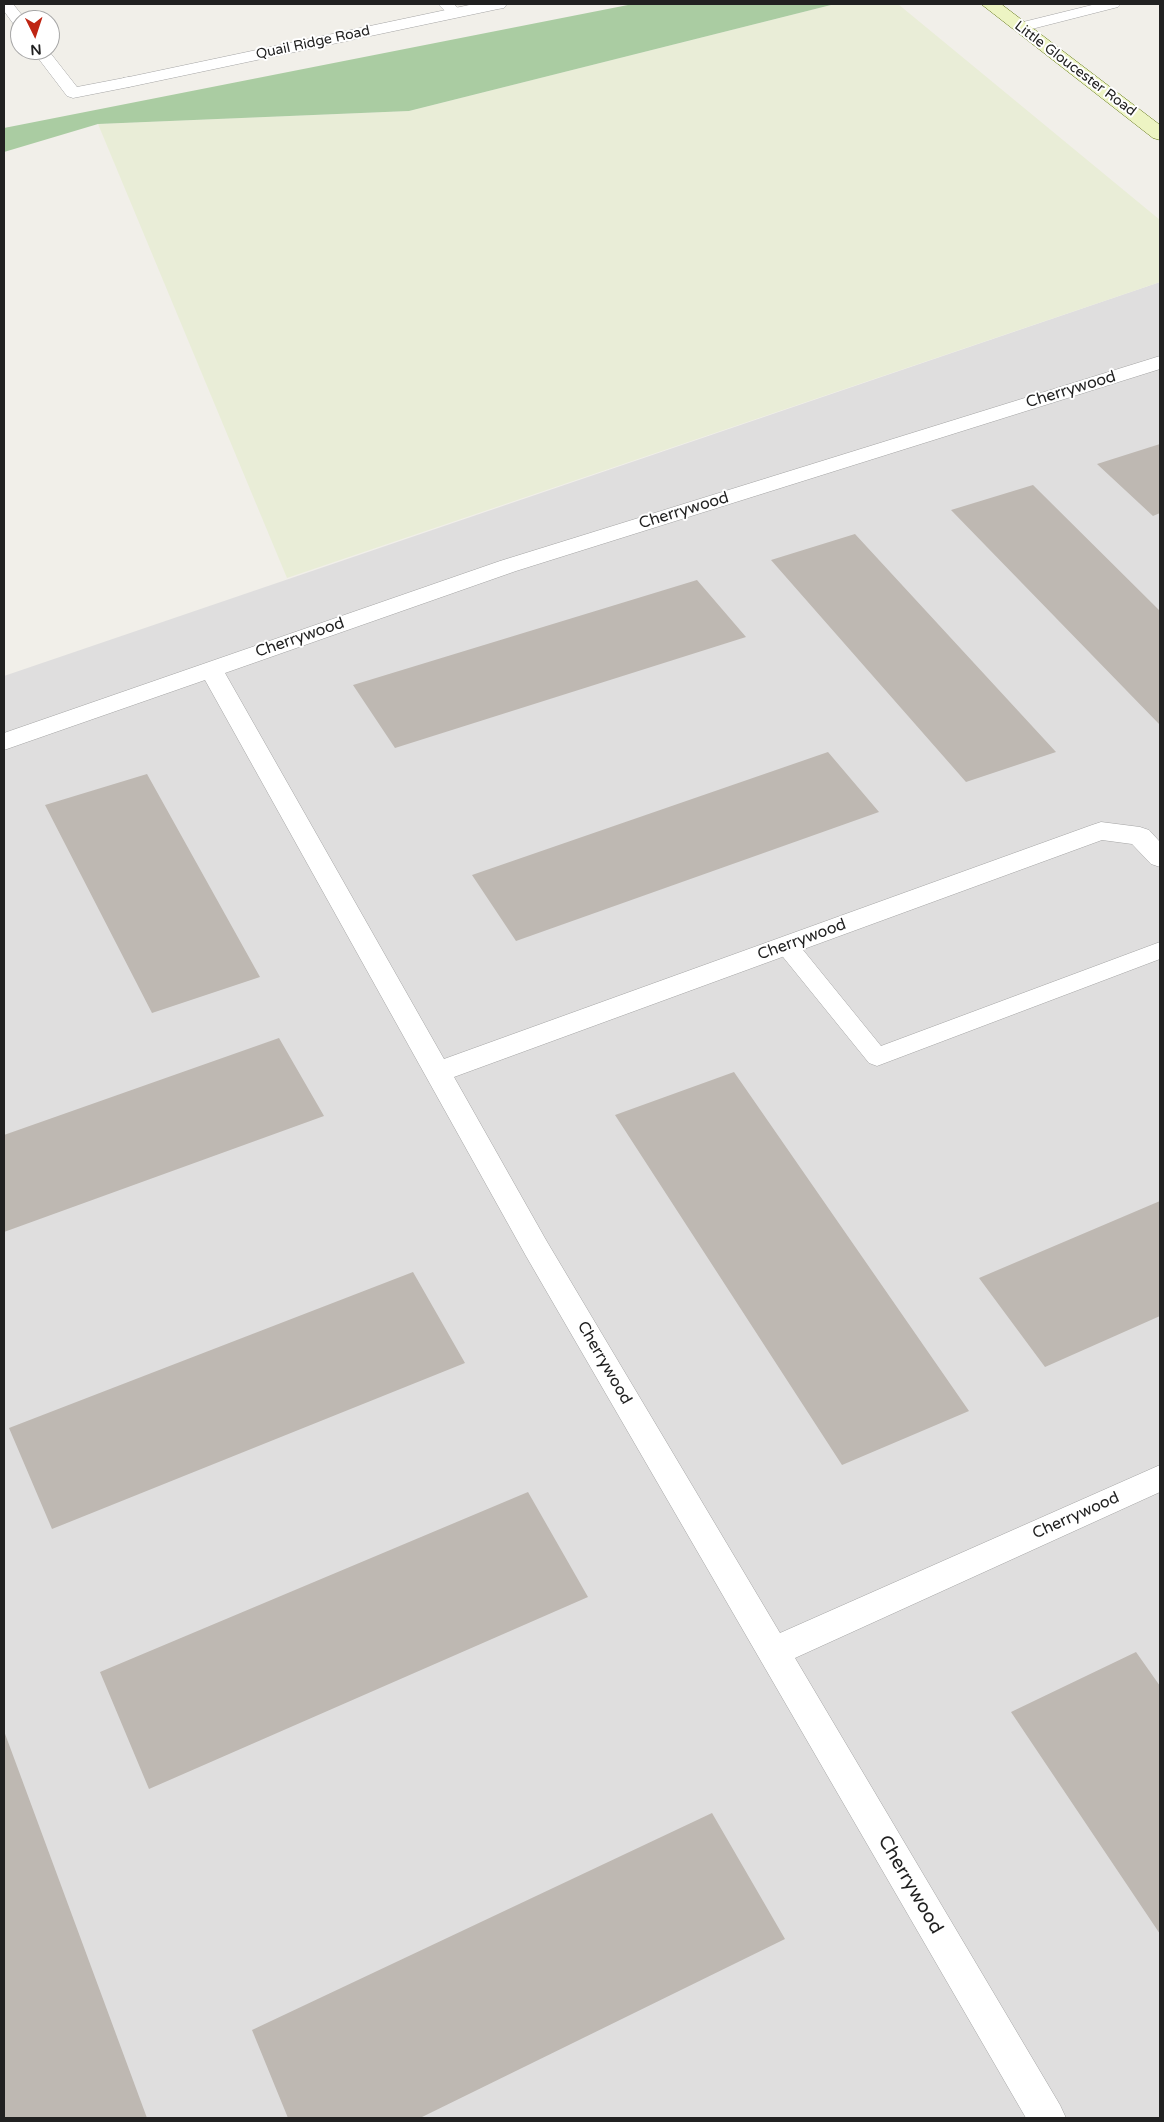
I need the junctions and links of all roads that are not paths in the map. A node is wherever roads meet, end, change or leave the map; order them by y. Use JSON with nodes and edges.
{"nodes":[{"id":1,"x":498,"y":4,"type":"edge"},
{"id":2,"x":990,"y":4,"type":"edge"},
{"id":3,"x":1113,"y":4,"type":"edge"},
{"id":4,"x":450,"y":8,"type":"edge"},
{"id":5,"x":1020,"y":27,"type":"junction"},
{"id":6,"x":48,"y":60,"type":"edge"},
{"id":7,"x":129,"y":82,"type":"joint"},
{"id":8,"x":1160,"y":134,"type":"edge"},
{"id":9,"x":1160,"y":362,"type":"edge"},
{"id":10,"x":211,"y":669,"type":"junction"},
{"id":11,"x":4,"y":742,"type":"edge"},
{"id":12,"x":1160,"y":858,"type":"edge"},
{"id":13,"x":787,"y":946,"type":"junction"},
{"id":14,"x":1160,"y":950,"type":"edge"},
{"id":15,"x":438,"y":1072,"type":"junction"},
{"id":16,"x":1160,"y":1478,"type":"edge"},
{"id":17,"x":773,"y":1652,"type":"junction"},
{"id":18,"x":1047,"y":2118,"type":"edge"}],
"edges":[{"from":1,"to":4,"type":"street","name":"Quail Ridge Road"},
{"from":2,"to":5,"type":"street","name":"Little Gloucester Road"},
{"from":3,"to":5,"type":"lane"},
{"from":4,"to":7,"type":"street","name":"Quail Ridge Road"},
{"from":5,"to":8,"type":"street","name":"Little Gloucester Road"},
{"from":6,"to":7,"type":"lane"},
{"from":9,"to":10,"type":"street","name":"Cherrywood"},
{"from":10,"to":11,"type":"street","name":"Cherrywood"},
{"from":10,"to":15,"type":"street","name":"Cherrywood"},
{"from":12,"to":13,"type":"street","name":"Cherrywood"},
{"from":13,"to":14,"type":"lane"},
{"from":13,"to":15,"type":"street","name":"Cherrywood"},
{"from":15,"to":17,"type":"street","name":"Cherrywood"},
{"from":16,"to":17,"type":"street","name":"Cherrywood"},
{"from":17,"to":18,"type":"street","name":"Cherrywood"}]}
